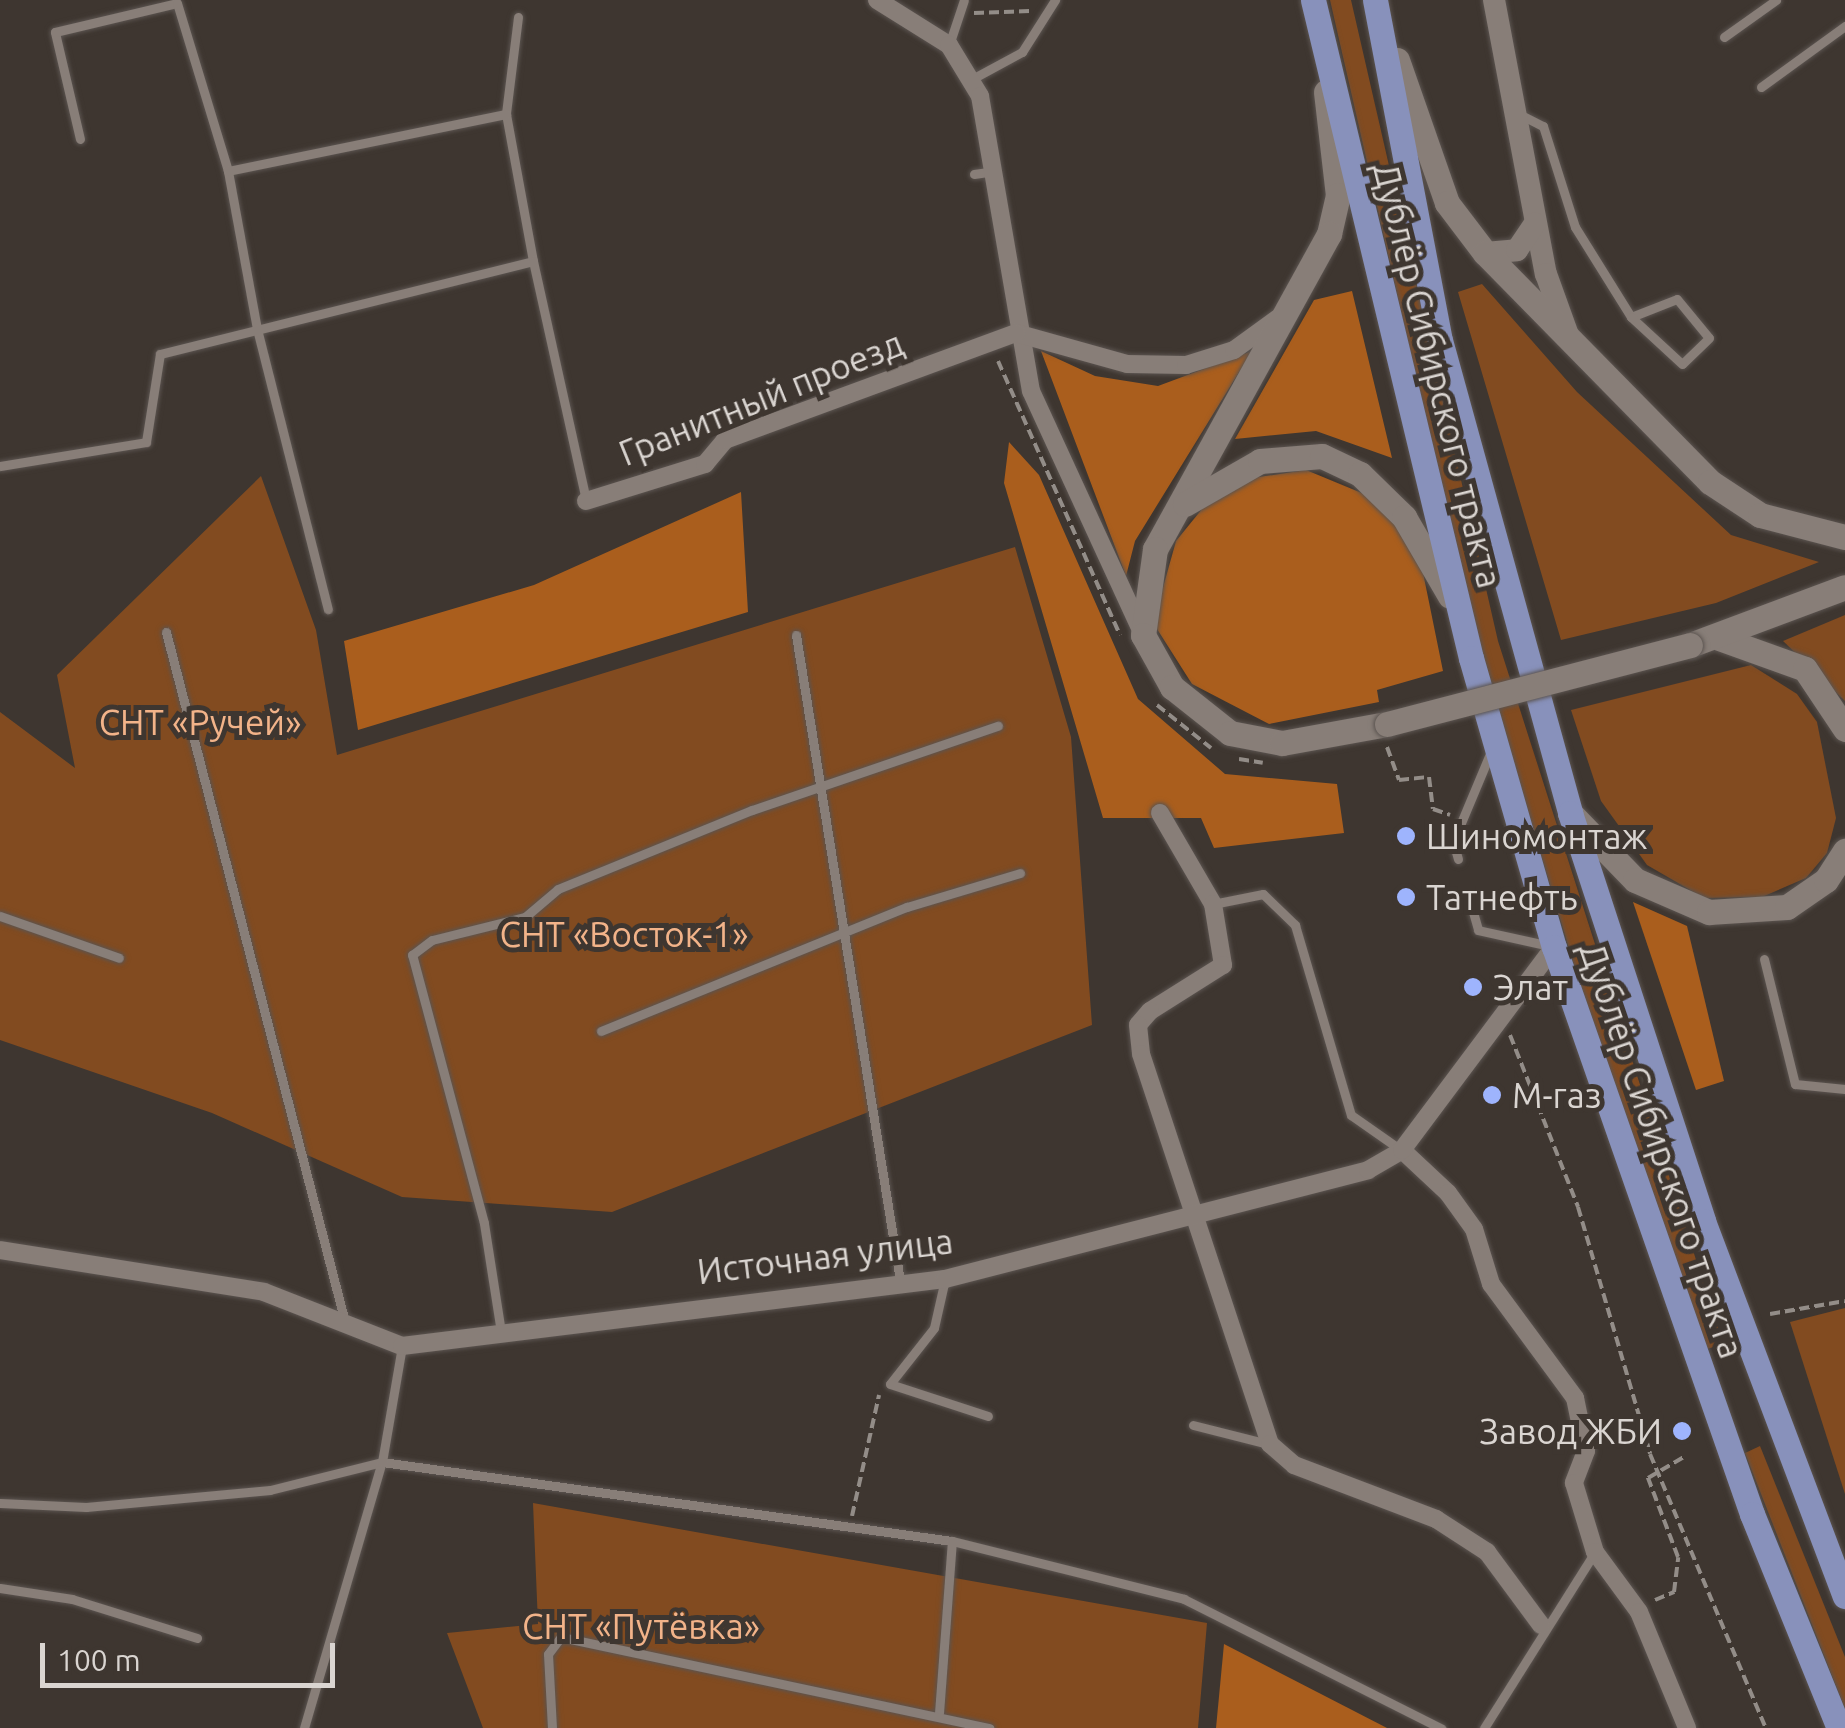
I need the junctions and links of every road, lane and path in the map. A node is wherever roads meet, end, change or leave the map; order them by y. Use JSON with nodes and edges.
{"nodes":[{"id":1,"x":877,"y":0,"type":"edge"},
{"id":2,"x":964,"y":0,"type":"edge"},
{"id":3,"x":1055,"y":0,"type":"edge"},
{"id":4,"x":1314,"y":0,"type":"edge"},
{"id":5,"x":1378,"y":0,"type":"edge"},
{"id":6,"x":1494,"y":0,"type":"edge"},
{"id":7,"x":1776,"y":0,"type":"edge"},
{"id":8,"x":1048,"y":10,"type":"junction"},
{"id":9,"x":959,"y":14,"type":"junction"},
{"id":10,"x":518,"y":16,"type":"dead end"},
{"id":11,"x":1845,"y":26,"type":"edge"},
{"id":12,"x":1724,"y":37,"type":"dead end"},
{"id":13,"x":1320,"y":38,"type":"junction"},
{"id":14,"x":948,"y":45,"type":"junction"},
{"id":15,"x":972,"y":79,"type":"junction"},
{"id":16,"x":1761,"y":87,"type":"dead end"},
{"id":17,"x":1512,"y":110,"type":"junction"},
{"id":18,"x":506,"y":114,"type":"junction"},
{"id":19,"x":80,"y":139,"type":"dead end"},
{"id":20,"x":228,"y":171,"type":"junction"},
{"id":21,"x":998,"y":171,"type":"junction"},
{"id":22,"x":974,"y":174,"type":"dead end"},
{"id":23,"x":1536,"y":224,"type":"junction"},
{"id":24,"x":1485,"y":252,"type":"junction"},
{"id":25,"x":533,"y":262,"type":"junction"},
{"id":26,"x":1298,"y":298,"type":"junction"},
{"id":27,"x":1630,"y":318,"type":"junction"},
{"id":28,"x":257,"y":330,"type":"junction"},
{"id":29,"x":1016,"y":333,"type":"junction"},
{"id":30,"x":1569,"y":338,"type":"junction"},
{"id":31,"x":0,"y":466,"type":"edge"},
{"id":32,"x":586,"y":501,"type":"joint"},
{"id":33,"x":1171,"y":518,"type":"junction"},
{"id":34,"x":1845,"y":537,"type":"edge"},
{"id":35,"x":1845,"y":588,"type":"edge"},
{"id":36,"x":328,"y":609,"type":"dead end"},
{"id":37,"x":166,"y":632,"type":"dead end"},
{"id":38,"x":796,"y":635,"type":"dead end"},
{"id":39,"x":1143,"y":636,"type":"junction"},
{"id":40,"x":1719,"y":638,"type":"junction"},
{"id":41,"x":1472,"y":658,"type":"junction"},
{"id":42,"x":998,"y":726,"type":"dead end"},
{"id":43,"x":1845,"y":729,"type":"edge"},
{"id":44,"x":1386,"y":733,"type":"junction"},
{"id":45,"x":1494,"y":744,"type":"junction"},
{"id":46,"x":821,"y":789,"type":"junction"},
{"id":47,"x":1433,"y":809,"type":"dead end"},
{"id":48,"x":1160,"y":812,"type":"dead end"},
{"id":49,"x":1570,"y":812,"type":"junction"},
{"id":50,"x":1845,"y":851,"type":"edge"},
{"id":51,"x":1458,"y":859,"type":"dead end"},
{"id":52,"x":1020,"y":872,"type":"dead end"},
{"id":53,"x":1469,"y":898,"type":"dead end"},
{"id":54,"x":1213,"y":904,"type":"junction"},
{"id":55,"x":0,"y":916,"type":"edge"},
{"id":56,"x":847,"y":938,"type":"junction"},
{"id":57,"x":1554,"y":947,"type":"junction"},
{"id":58,"x":119,"y":958,"type":"dead end"},
{"id":59,"x":1764,"y":959,"type":"dead end"},
{"id":60,"x":1502,"y":1012,"type":"junction"},
{"id":61,"x":601,"y":1032,"type":"dead end"},
{"id":62,"x":1845,"y":1089,"type":"edge"},
{"id":63,"x":1407,"y":1144,"type":"junction"},
{"id":64,"x":1198,"y":1213,"type":"junction"},
{"id":65,"x":0,"y":1250,"type":"edge"},
{"id":66,"x":945,"y":1279,"type":"junction"},
{"id":67,"x":900,"y":1281,"type":"junction"},
{"id":68,"x":1845,"y":1301,"type":"edge"},
{"id":69,"x":1770,"y":1314,"type":"dead end"},
{"id":70,"x":346,"y":1325,"type":"junction"},
{"id":71,"x":502,"y":1334,"type":"junction"},
{"id":72,"x":402,"y":1346,"type":"junction"},
{"id":73,"x":890,"y":1384,"type":"junction"},
{"id":74,"x":988,"y":1416,"type":"dead end"},
{"id":75,"x":1193,"y":1424,"type":"dead end"},
{"id":76,"x":1270,"y":1444,"type":"junction"},
{"id":77,"x":1684,"y":1457,"type":"dead end"},
{"id":78,"x":382,"y":1462,"type":"junction"},
{"id":79,"x":1657,"y":1472,"type":"junction"},
{"id":80,"x":0,"y":1504,"type":"edge"},
{"id":81,"x":850,"y":1526,"type":"junction"},
{"id":82,"x":952,"y":1541,"type":"junction"},
{"id":83,"x":1595,"y":1552,"type":"junction"},
{"id":84,"x":0,"y":1588,"type":"edge"},
{"id":85,"x":1845,"y":1596,"type":"edge"},
{"id":86,"x":1632,"y":1603,"type":"junction"},
{"id":87,"x":1541,"y":1625,"type":"junction"},
{"id":88,"x":197,"y":1638,"type":"dead end"},
{"id":89,"x":939,"y":1713,"type":"junction"},
{"id":90,"x":304,"y":1728,"type":"edge"},
{"id":91,"x":552,"y":1728,"type":"edge"},
{"id":92,"x":989,"y":1728,"type":"edge"},
{"id":93,"x":1441,"y":1728,"type":"edge"},
{"id":94,"x":1484,"y":1728,"type":"edge"},
{"id":95,"x":1687,"y":1728,"type":"edge"},
{"id":96,"x":1766,"y":1728,"type":"edge"},
{"id":97,"x":1838,"y":1728,"type":"edge"}],
"edges":[{"from":1,"to":14,"type":"street"},
{"from":2,"to":9,"type":"lane"},
{"from":3,"to":8,"type":"lane"},
{"from":4,"to":13,"type":"main road","name":"Дублёр Сибирского тракта"},
{"from":5,"to":24,"type":"main road"},
{"from":5,"to":49,"type":"main road","name":"Дублёр Сибирского тракта"},
{"from":6,"to":17,"type":"street"},
{"from":7,"to":12,"type":"lane"},
{"from":8,"to":9,"type":"path"},
{"from":8,"to":15,"type":"lane"},
{"from":9,"to":14,"type":"lane"},
{"from":10,"to":18,"type":"lane"},
{"from":11,"to":16,"type":"lane"},
{"from":13,"to":26,"type":"main road"},
{"from":13,"to":41,"type":"main road","name":"Дублёр Сибирского тракта"},
{"from":14,"to":15,"type":"street"},
{"from":15,"to":21,"type":"street"},
{"from":17,"to":23,"type":"street"},
{"from":17,"to":27,"type":"lane"},
{"from":18,"to":20,"type":"lane"},
{"from":18,"to":25,"type":"lane"},
{"from":19,"to":20,"type":"lane"},
{"from":20,"to":28,"type":"lane"},
{"from":21,"to":22,"type":"lane"},
{"from":21,"to":29,"type":"street"},
{"from":23,"to":24,"type":"street"},
{"from":23,"to":30,"type":"street"},
{"from":24,"to":30,"type":"main road"},
{"from":25,"to":28,"type":"lane"},
{"from":25,"to":32,"type":"lane"},
{"from":26,"to":29,"type":"street"},
{"from":26,"to":33,"type":"main road"},
{"from":27,"to":27,"type":"lane"},
{"from":28,"to":31,"type":"lane"},
{"from":28,"to":36,"type":"lane"},
{"from":29,"to":32,"type":"street","name":"Гранитный проезд"},
{"from":29,"to":39,"type":"street"},
{"from":30,"to":34,"type":"main road"},
{"from":33,"to":39,"type":"main road"},
{"from":33,"to":41,"type":"main road"},
{"from":35,"to":40,"type":"main road"},
{"from":37,"to":70,"type":"lane"},
{"from":38,"to":46,"type":"lane"},
{"from":39,"to":44,"type":"main road"},
{"from":40,"to":43,"type":"main road"},
{"from":40,"to":44,"type":"main road","bridge":true},
{"from":41,"to":45,"type":"main road","name":"Дублёр Сибирского тракта"},
{"from":42,"to":46,"type":"lane"},
{"from":44,"to":47,"type":"path"},
{"from":45,"to":51,"type":"lane"},
{"from":45,"to":57,"type":"main road","name":"Дублёр Сибирского тракта"},
{"from":46,"to":56,"type":"lane"},
{"from":46,"to":71,"type":"lane"},
{"from":48,"to":54,"type":"street"},
{"from":49,"to":50,"type":"main road"},
{"from":49,"to":85,"type":"main road","name":"Дублёр Сибирского тракта"},
{"from":52,"to":56,"type":"lane"},
{"from":53,"to":57,"type":"lane"},
{"from":54,"to":63,"type":"lane"},
{"from":54,"to":64,"type":"street"},
{"from":55,"to":58,"type":"lane"},
{"from":56,"to":61,"type":"lane"},
{"from":56,"to":67,"type":"lane"},
{"from":57,"to":60,"type":"street","name":"Источная улица"},
{"from":57,"to":97,"type":"main road","name":"Дублёр Сибирского тракта"},
{"from":59,"to":62,"type":"lane"},
{"from":60,"to":63,"type":"street","name":"Источная улица"},
{"from":60,"to":79,"type":"path"},
{"from":63,"to":64,"type":"street","name":"Источная улица"},
{"from":63,"to":83,"type":"street"},
{"from":64,"to":66,"type":"street","name":"Источная улица"},
{"from":64,"to":76,"type":"street"},
{"from":65,"to":70,"type":"street","name":"Источная улица"},
{"from":66,"to":67,"type":"street","name":"Источная улица"},
{"from":66,"to":73,"type":"lane"},
{"from":67,"to":71,"type":"street","name":"Источная улица"},
{"from":68,"to":69,"type":"path"},
{"from":70,"to":72,"type":"street","name":"Источная улица"},
{"from":71,"to":72,"type":"street","name":"Источная улица"},
{"from":72,"to":78,"type":"lane"},
{"from":73,"to":74,"type":"lane"},
{"from":73,"to":81,"type":"path"},
{"from":75,"to":76,"type":"lane"},
{"from":76,"to":87,"type":"street"},
{"from":77,"to":79,"type":"path"},
{"from":78,"to":80,"type":"lane"},
{"from":78,"to":81,"type":"lane"},
{"from":78,"to":90,"type":"lane"},
{"from":79,"to":86,"type":"path"},
{"from":79,"to":96,"type":"path"},
{"from":81,"to":82,"type":"lane"},
{"from":82,"to":89,"type":"lane"},
{"from":82,"to":93,"type":"lane"},
{"from":83,"to":86,"type":"street"},
{"from":83,"to":87,"type":"lane"},
{"from":84,"to":88,"type":"lane"},
{"from":86,"to":95,"type":"street"},
{"from":87,"to":94,"type":"lane"},
{"from":89,"to":91,"type":"lane"},
{"from":89,"to":92,"type":"lane"}]}
